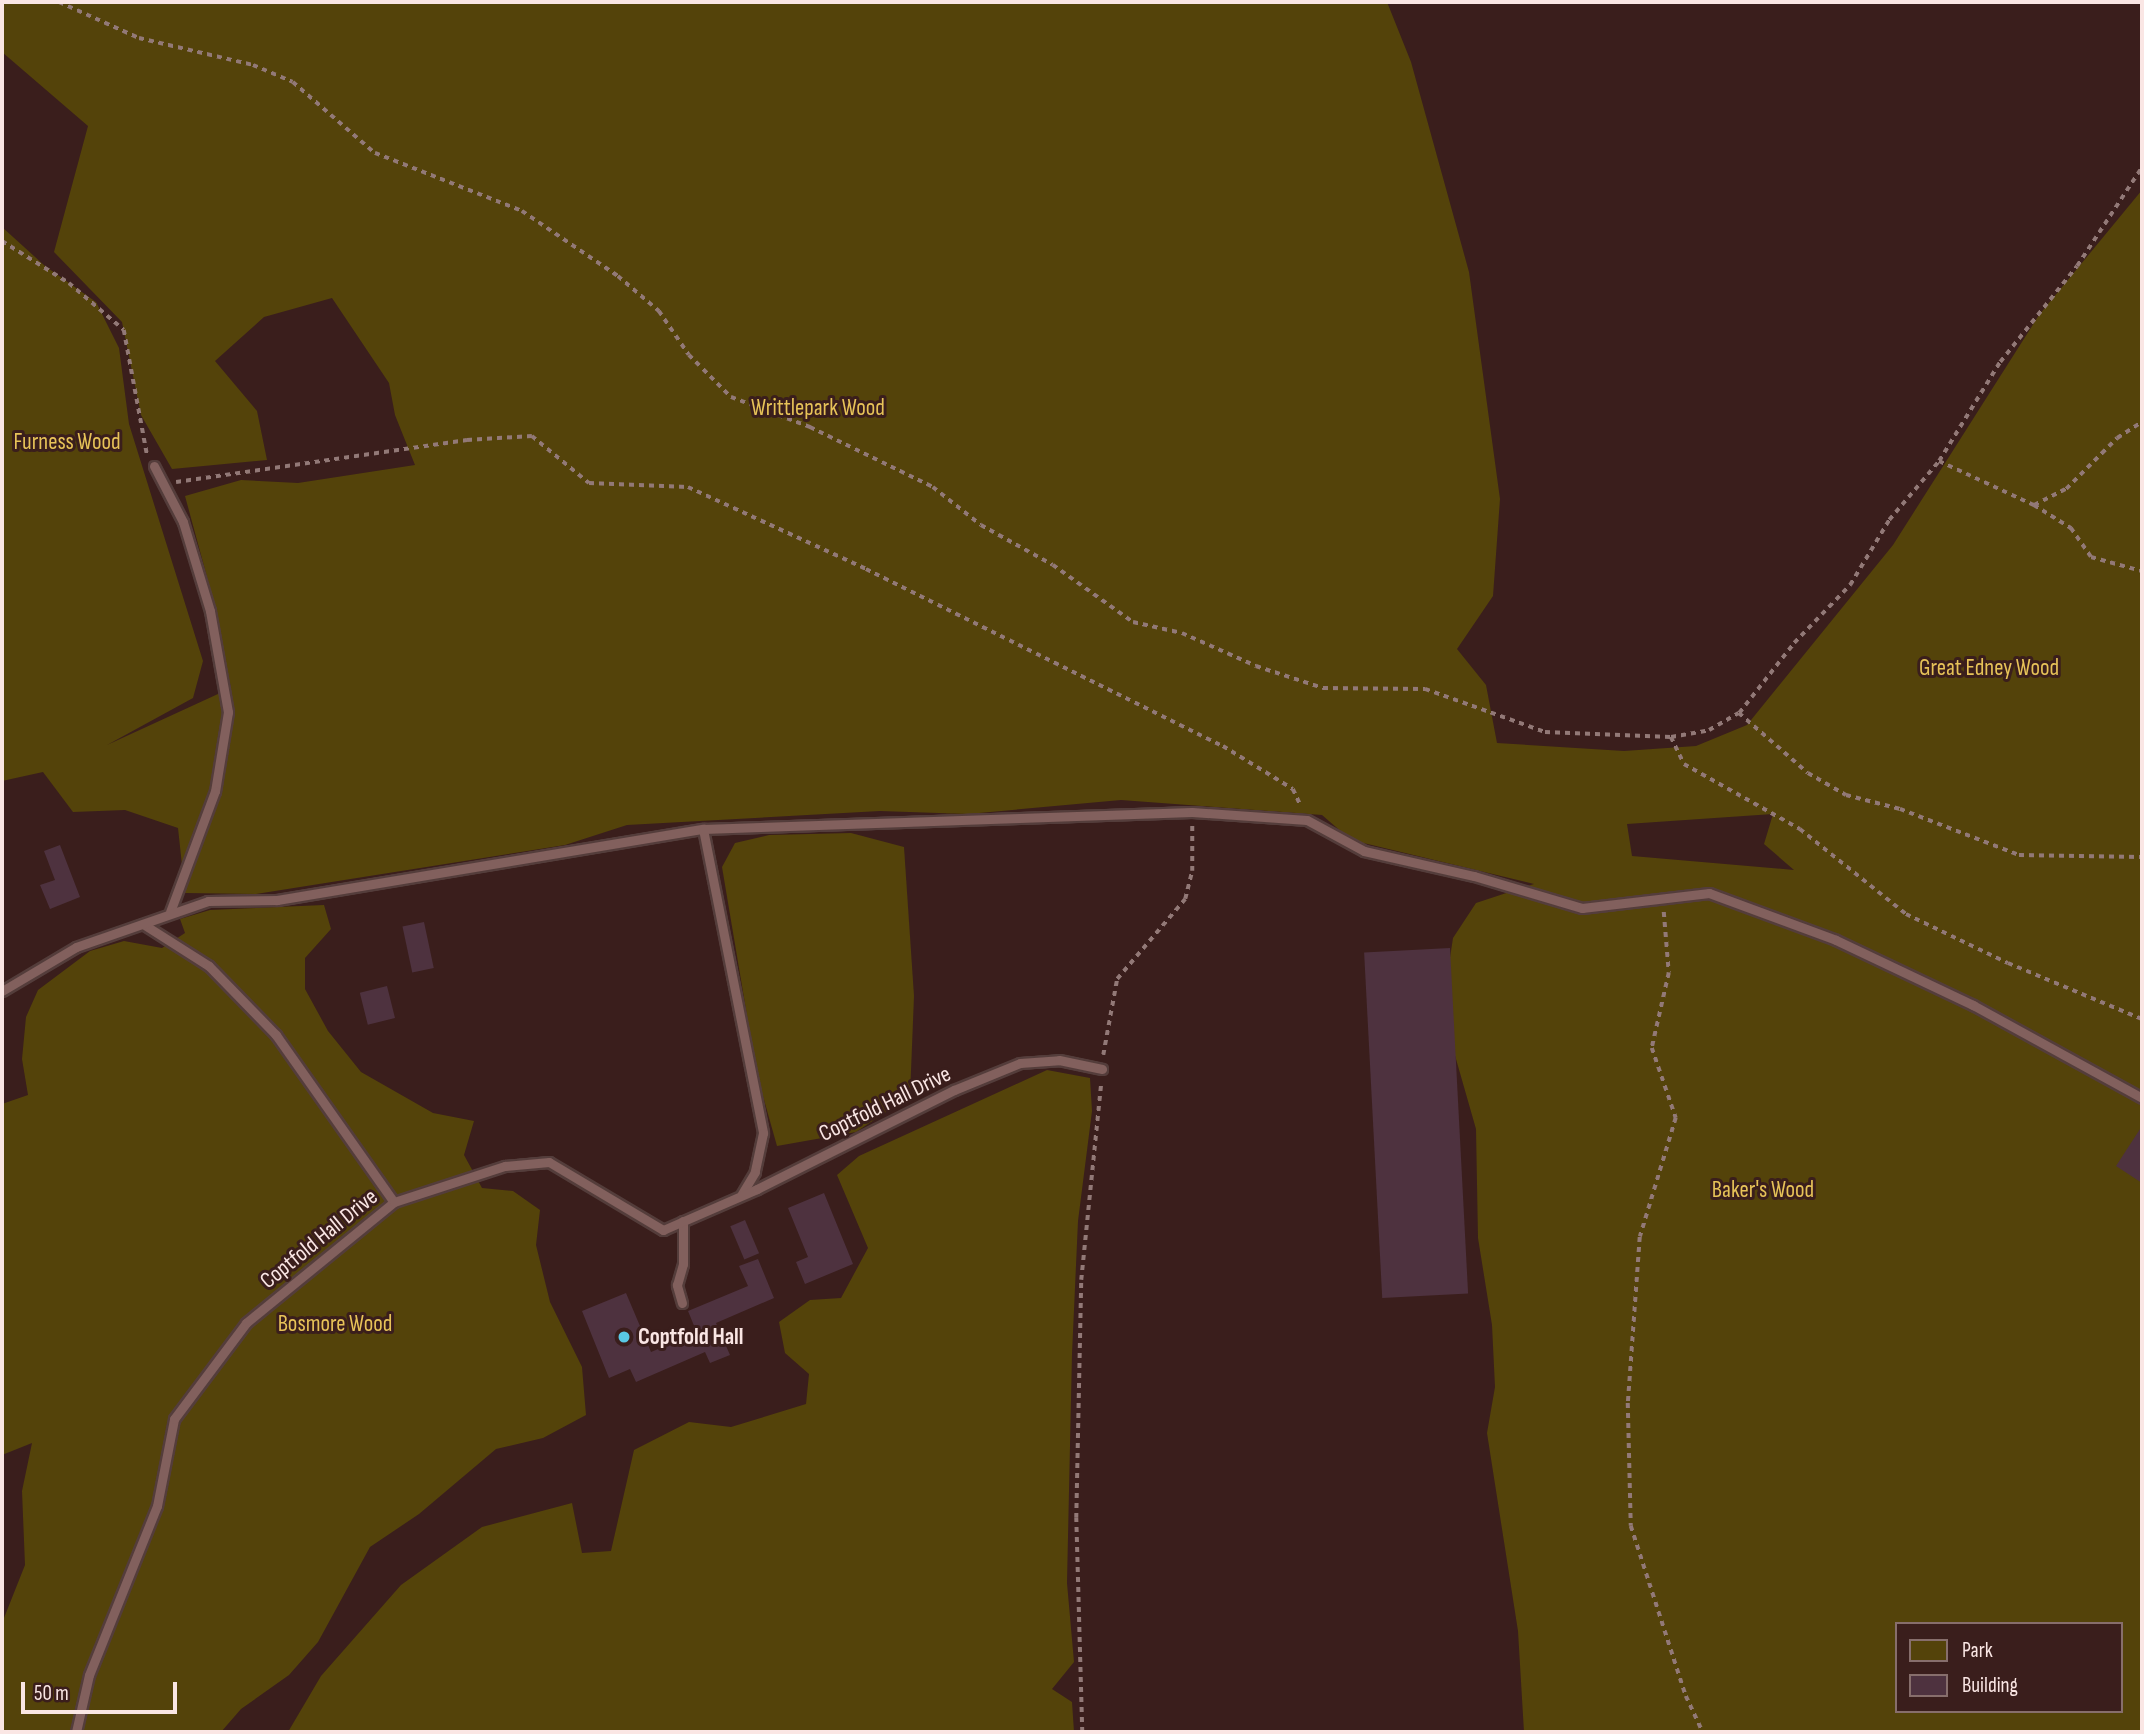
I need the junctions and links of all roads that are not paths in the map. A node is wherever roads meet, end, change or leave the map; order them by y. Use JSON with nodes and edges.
{"nodes":[{"id":1,"x":154,"y":466,"type":"road end"},
{"id":2,"x":703,"y":829,"type":"junction"},
{"id":3,"x":170,"y":912,"type":"junction"},
{"id":4,"x":143,"y":924,"type":"junction"},
{"id":5,"x":2,"y":991,"type":"edge"},
{"id":6,"x":1102,"y":1069,"type":"road end"},
{"id":7,"x":2142,"y":1098,"type":"edge"},
{"id":8,"x":741,"y":1196,"type":"junction"},
{"id":9,"x":394,"y":1202,"type":"junction"},
{"id":10,"x":683,"y":1221,"type":"junction"},
{"id":11,"x":682,"y":1303,"type":"dead end"},
{"id":12,"x":76,"y":1732,"type":"edge"}],
"edges":[{"from":1,"to":3,"type":"lane"},
{"from":2,"to":3,"type":"lane"},
{"from":2,"to":7,"type":"lane"},
{"from":2,"to":8,"type":"lane"},
{"from":3,"to":4,"type":"lane"},
{"from":4,"to":5,"type":"lane"},
{"from":4,"to":9,"type":"lane"},
{"from":6,"to":8,"type":"lane","name":"Coptfold Hall Drive"},
{"from":8,"to":10,"type":"lane","name":"Coptfold Hall Drive"},
{"from":9,"to":10,"type":"lane","name":"Coptfold Hall Drive"},
{"from":9,"to":12,"type":"lane","name":"Coptfold Hall Drive"},
{"from":10,"to":11,"type":"lane"}]}
